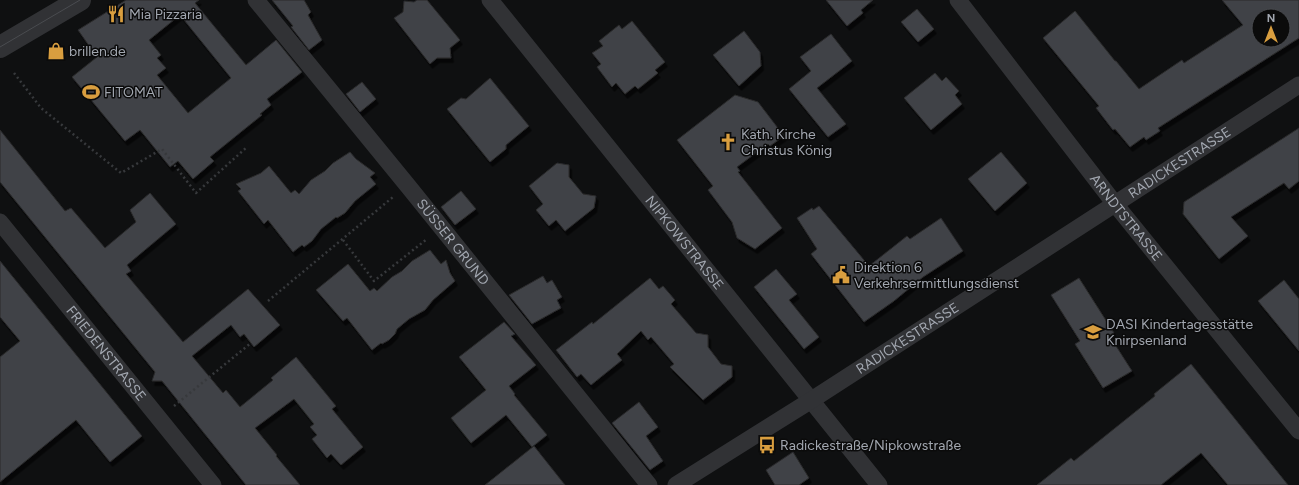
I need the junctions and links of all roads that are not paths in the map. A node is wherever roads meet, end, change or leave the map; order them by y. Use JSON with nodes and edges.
{"nodes":[{"id":1,"x":80,"y":0,"type":"edge"},
{"id":2,"x":256,"y":0,"type":"edge"},
{"id":3,"x":490,"y":0,"type":"edge"},
{"id":4,"x":958,"y":0,"type":"edge"},
{"id":5,"x":0,"y":47,"type":"edge"},
{"id":6,"x":1299,"y":85,"type":"edge"},
{"id":7,"x":1115,"y":204,"type":"junction"},
{"id":8,"x":0,"y":222,"type":"edge"},
{"id":9,"x":810,"y":401,"type":"junction"},
{"id":10,"x":1299,"y":431,"type":"edge"},
{"id":11,"x":213,"y":485,"type":"edge"},
{"id":12,"x":649,"y":485,"type":"edge"},
{"id":13,"x":676,"y":485,"type":"edge"},
{"id":14,"x":879,"y":485,"type":"edge"}],
"edges":[{"from":1,"to":5,"type":"street"},
{"from":2,"to":12,"type":"street","name":"SÜSSER GRUND"},
{"from":3,"to":9,"type":"street","name":"NIPKOWSTRASSE"},
{"from":4,"to":7,"type":"street","name":"ARNDTSTRASSE"},
{"from":6,"to":7,"type":"street","name":"RADICKESTRASSE"},
{"from":7,"to":9,"type":"street","name":"RADICKESTRASSE"},
{"from":7,"to":10,"type":"street","name":"ARNDTSTRASSE"},
{"from":8,"to":11,"type":"street","name":"FRIEDENSTRASSE"},
{"from":9,"to":13,"type":"street","name":"RADICKESTRASSE"},
{"from":9,"to":14,"type":"street","name":"NIPKOWSTRASSE"}]}
